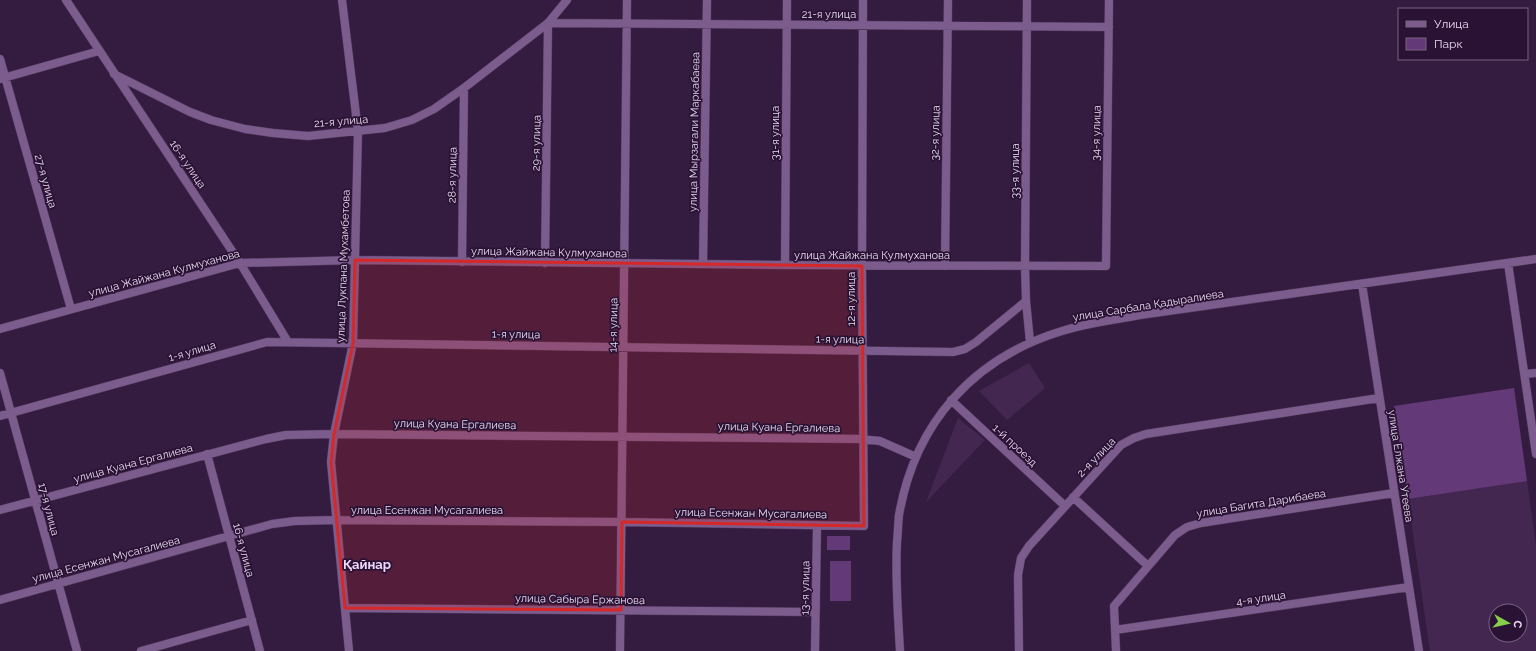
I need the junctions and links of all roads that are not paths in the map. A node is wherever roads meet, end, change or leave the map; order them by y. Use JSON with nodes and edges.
{"nodes":[{"id":1,"x":66,"y":0,"type":"edge"},
{"id":2,"x":342,"y":0,"type":"edge"},
{"id":3,"x":567,"y":0,"type":"edge"},
{"id":4,"x":627,"y":0,"type":"edge"},
{"id":5,"x":707,"y":0,"type":"edge"},
{"id":6,"x":787,"y":0,"type":"edge"},
{"id":7,"x":863,"y":0,"type":"edge"},
{"id":8,"x":948,"y":0,"type":"edge"},
{"id":9,"x":1027,"y":0,"type":"edge"},
{"id":10,"x":1109,"y":0,"type":"edge"},
{"id":11,"x":548,"y":23,"type":"junction"},
{"id":12,"x":626,"y":23,"type":"junction"},
{"id":13,"x":707,"y":24,"type":"junction"},
{"id":14,"x":787,"y":24,"type":"junction"},
{"id":15,"x":863,"y":25,"type":"junction"},
{"id":16,"x":947,"y":26,"type":"junction"},
{"id":17,"x":1027,"y":26,"type":"junction"},
{"id":18,"x":1109,"y":27,"type":"junction"},
{"id":19,"x":99,"y":51,"type":"junction"},
{"id":20,"x":0,"y":59,"type":"edge"},
{"id":21,"x":114,"y":74,"type":"junction"},
{"id":22,"x":3,"y":79,"type":"edge"},
{"id":23,"x":464,"y":88,"type":"junction"},
{"id":24,"x":358,"y":131,"type":"junction"},
{"id":25,"x":1536,"y":259,"type":"edge"},
{"id":26,"x":355,"y":260,"type":"junction"},
{"id":27,"x":462,"y":262,"type":"junction"},
{"id":28,"x":240,"y":263,"type":"junction"},
{"id":29,"x":545,"y":263,"type":"junction"},
{"id":30,"x":1508,"y":263,"type":"junction"},
{"id":31,"x":624,"y":264,"type":"junction"},
{"id":32,"x":703,"y":264,"type":"junction"},
{"id":33,"x":785,"y":265,"type":"junction"},
{"id":34,"x":862,"y":266,"type":"junction"},
{"id":35,"x":945,"y":266,"type":"junction"},
{"id":36,"x":1106,"y":266,"type":"joint"},
{"id":37,"x":1025,"y":267,"type":"junction"},
{"id":38,"x":1362,"y":284,"type":"junction"},
{"id":39,"x":1026,"y":301,"type":"junction"},
{"id":40,"x":71,"y":308,"type":"junction"},
{"id":41,"x":0,"y":328,"type":"edge"},
{"id":42,"x":288,"y":342,"type":"junction"},
{"id":43,"x":1030,"y":342,"type":"junction"},
{"id":44,"x":353,"y":343,"type":"junction"},
{"id":45,"x":623,"y":347,"type":"junction"},
{"id":46,"x":862,"y":351,"type":"junction"},
{"id":47,"x":0,"y":373,"type":"edge"},
{"id":48,"x":1536,"y":373,"type":"edge"},
{"id":49,"x":1525,"y":374,"type":"junction"},
{"id":50,"x":1379,"y":398,"type":"junction"},
{"id":51,"x":951,"y":400,"type":"junction"},
{"id":52,"x":11,"y":413,"type":"junction"},
{"id":53,"x":0,"y":416,"type":"edge"},
{"id":54,"x":334,"y":434,"type":"junction"},
{"id":55,"x":622,"y":437,"type":"junction"},
{"id":56,"x":863,"y":439,"type":"junction"},
{"id":57,"x":207,"y":454,"type":"junction"},
{"id":58,"x":1536,"y":454,"type":"edge"},
{"id":59,"x":916,"y":457,"type":"junction"},
{"id":60,"x":1394,"y":493,"type":"junction"},
{"id":61,"x":1073,"y":497,"type":"junction"},
{"id":62,"x":35,"y":500,"type":"junction"},
{"id":63,"x":1065,"y":506,"type":"junction"},
{"id":64,"x":0,"y":510,"type":"edge"},
{"id":65,"x":336,"y":520,"type":"junction"},
{"id":66,"x":622,"y":522,"type":"junction"},
{"id":67,"x":816,"y":526,"type":"junction"},
{"id":68,"x":864,"y":526,"type":"joint"},
{"id":69,"x":229,"y":537,"type":"junction"},
{"id":70,"x":1148,"y":566,"type":"junction"},
{"id":71,"x":58,"y":583,"type":"junction"},
{"id":72,"x":1409,"y":587,"type":"junction"},
{"id":73,"x":0,"y":600,"type":"edge"},
{"id":74,"x":345,"y":608,"type":"junction"},
{"id":75,"x":621,"y":610,"type":"junction"},
{"id":76,"x":815,"y":612,"type":"junction"},
{"id":77,"x":252,"y":620,"type":"junction"},
{"id":78,"x":1115,"y":630,"type":"junction"},
{"id":79,"x":77,"y":651,"type":"edge"},
{"id":80,"x":141,"y":651,"type":"edge"},
{"id":81,"x":260,"y":651,"type":"edge"},
{"id":82,"x":349,"y":651,"type":"edge"},
{"id":83,"x":620,"y":651,"type":"edge"},
{"id":84,"x":815,"y":651,"type":"edge"},
{"id":85,"x":900,"y":651,"type":"edge"},
{"id":86,"x":1019,"y":651,"type":"edge"},
{"id":87,"x":1116,"y":651,"type":"edge"},
{"id":88,"x":1419,"y":651,"type":"edge"}],
"edges":[{"from":1,"to":19,"type":"street","name":"16-я улица"},
{"from":2,"to":24,"type":"street","name":"улица Лукпана Мухамбетова"},
{"from":3,"to":11,"type":"street","name":"21-я улица"},
{"from":4,"to":12,"type":"street","name":"14-я улица"},
{"from":5,"to":13,"type":"street","name":"улица Мырзагали Маркабаева"},
{"from":6,"to":14,"type":"street","name":"31-я улица"},
{"from":7,"to":15,"type":"street","name":"12-я улица"},
{"from":8,"to":16,"type":"street","name":"32-я улица"},
{"from":9,"to":17,"type":"street","name":"33-я улица"},
{"from":10,"to":18,"type":"street","name":"34-я улица"},
{"from":11,"to":12,"type":"street","name":"21-я улица"},
{"from":11,"to":23,"type":"street","name":"21-я улица"},
{"from":11,"to":29,"type":"street","name":"29-я улица"},
{"from":12,"to":13,"type":"street","name":"21-я улица"},
{"from":12,"to":31,"type":"street","name":"14-я улица"},
{"from":13,"to":14,"type":"street","name":"21-я улица"},
{"from":13,"to":32,"type":"street","name":"улица Мырзагали Маркабаева"},
{"from":14,"to":15,"type":"street","name":"21-я улица"},
{"from":14,"to":33,"type":"street","name":"31-я улица"},
{"from":15,"to":16,"type":"street","name":"21-я улица"},
{"from":15,"to":34,"type":"street","name":"12-я улица"},
{"from":16,"to":17,"type":"street","name":"21-я улица"},
{"from":16,"to":35,"type":"street","name":"32-я улица"},
{"from":17,"to":18,"type":"street","name":"21-я улица"},
{"from":17,"to":37,"type":"street","name":"33-я улица"},
{"from":18,"to":36,"type":"street","name":"34-я улица"},
{"from":19,"to":21,"type":"street","name":"16-я улица"},
{"from":19,"to":22,"type":"street"},
{"from":20,"to":22,"type":"street","name":"27-я улица"},
{"from":21,"to":24,"type":"street","name":"21-я улица"},
{"from":21,"to":28,"type":"street","name":"16-я улица"},
{"from":22,"to":40,"type":"street","name":"27-я улица"},
{"from":23,"to":24,"type":"street","name":"21-я улица"},
{"from":23,"to":27,"type":"street","name":"28-я улица"},
{"from":24,"to":26,"type":"street","name":"улица Лукпана Мухамбетова"},
{"from":25,"to":30,"type":"street","name":"улица Сарбала Қадыралиева"},
{"from":26,"to":27,"type":"street","name":"улица Жайжана Кулмуханова"},
{"from":26,"to":28,"type":"street","name":"улица Жайжана Кулмуханова"},
{"from":26,"to":44,"type":"street","name":"улица Лукпана Мухамбетова"},
{"from":27,"to":29,"type":"street","name":"улица Жайжана Кулмуханова"},
{"from":28,"to":40,"type":"street","name":"улица Жайжана Кулмуханова"},
{"from":28,"to":42,"type":"street","name":"16-я улица"},
{"from":29,"to":31,"type":"street","name":"улица Жайжана Кулмуханова"},
{"from":30,"to":38,"type":"street","name":"улица Сарбала Қадыралиева"},
{"from":30,"to":49,"type":"street"},
{"from":31,"to":32,"type":"street","name":"улица Жайжана Кулмуханова"},
{"from":31,"to":45,"type":"street","name":"14-я улица"},
{"from":32,"to":33,"type":"street","name":"улица Жайжана Кулмуханова"},
{"from":33,"to":34,"type":"street","name":"улица Жайжана Кулмуханова"},
{"from":34,"to":35,"type":"street","name":"улица Жайжана Кулмуханова"},
{"from":34,"to":46,"type":"street","name":"12-я улица"},
{"from":35,"to":37,"type":"street","name":"улица Жайжана Кулмуханова"},
{"from":36,"to":37,"type":"street","name":"улица Жайжана Кулмуханова"},
{"from":37,"to":39,"type":"street","name":"33-я улица"},
{"from":38,"to":43,"type":"street","name":"улица Сарбала Қадыралиева"},
{"from":38,"to":50,"type":"street","name":"улица Елжана Утеева"},
{"from":39,"to":43,"type":"street","name":"33-я улица"},
{"from":39,"to":46,"type":"street","name":"1-я улица"},
{"from":40,"to":41,"type":"street","name":"улица Жайжана Кулмуханова"},
{"from":42,"to":44,"type":"street","name":"1-я улица"},
{"from":42,"to":52,"type":"street","name":"1-я улица"},
{"from":43,"to":51,"type":"street","name":"улица Сарбала Қадыралиева"},
{"from":44,"to":45,"type":"street","name":"1-я улица"},
{"from":44,"to":54,"type":"street","name":"улица Лукпана Мухамбетова"},
{"from":45,"to":46,"type":"street","name":"1-я улица"},
{"from":45,"to":55,"type":"street","name":"14-я улица"},
{"from":46,"to":56,"type":"street","name":"12-я улица"},
{"from":47,"to":52,"type":"street","name":"17-я улица"},
{"from":48,"to":49,"type":"street"},
{"from":49,"to":58,"type":"street"},
{"from":50,"to":60,"type":"street","name":"улица Елжана Утеева"},
{"from":50,"to":61,"type":"street","name":"2-я улица"},
{"from":51,"to":59,"type":"street","name":"улица Сарбала Қадыралиева"},
{"from":51,"to":63,"type":"street","name":"1-й проезд"},
{"from":52,"to":53,"type":"street","name":"1-я улица"},
{"from":52,"to":62,"type":"street","name":"17-я улица"},
{"from":54,"to":55,"type":"street","name":"улица Куана Ергалиева"},
{"from":54,"to":57,"type":"street","name":"улица Куана Ергалиева"},
{"from":54,"to":65,"type":"street","name":"улица Лукпана Мухамбетова"},
{"from":55,"to":56,"type":"street","name":"улица Куана Ергалиева"},
{"from":55,"to":66,"type":"street","name":"14-я улица"},
{"from":56,"to":59,"type":"street","name":"улица Куана Ергалиева"},
{"from":56,"to":68,"type":"street","name":"12-я улица"},
{"from":57,"to":62,"type":"street","name":"улица Куана Ергалиева"},
{"from":57,"to":69,"type":"street","name":"16-я улица"},
{"from":59,"to":85,"type":"street","name":"улица Сарбала Қадыралиева"},
{"from":60,"to":70,"type":"street","name":"улица Багита Дарибаева"},
{"from":60,"to":72,"type":"street","name":"улица Елжана Утеева"},
{"from":61,"to":63,"type":"street","name":"2-я улица"},
{"from":61,"to":70,"type":"street"},
{"from":62,"to":64,"type":"street","name":"улица Куана Ергалиева"},
{"from":62,"to":71,"type":"street","name":"17-я улица"},
{"from":63,"to":86,"type":"street","name":"2-я улица"},
{"from":65,"to":66,"type":"street","name":"улица Есенжан Мусагалиева"},
{"from":65,"to":69,"type":"street","name":"улица Есенжан Мусагалиева"},
{"from":65,"to":74,"type":"street","name":"улица Лукпана Мухамбетова"},
{"from":66,"to":67,"type":"street","name":"улица Есенжан Мусагалиева"},
{"from":66,"to":75,"type":"street","name":"14-я улица"},
{"from":67,"to":68,"type":"street","name":"улица Есенжан Мусагалиева"},
{"from":67,"to":76,"type":"street","name":"13-я улица"},
{"from":69,"to":71,"type":"street","name":"улица Есенжан Мусагалиева"},
{"from":69,"to":77,"type":"street","name":"16-я улица"},
{"from":70,"to":78,"type":"street","name":"улица Багита Дарибаева"},
{"from":71,"to":73,"type":"street","name":"улица Есенжан Мусагалиева"},
{"from":71,"to":79,"type":"street","name":"17-я улица"},
{"from":72,"to":78,"type":"street","name":"4-я улица"},
{"from":72,"to":88,"type":"street","name":"улица Елжана Утеева"},
{"from":74,"to":75,"type":"street","name":"улица Сабыра Ержанова"},
{"from":74,"to":82,"type":"street","name":"улица Лукпана Мухамбетова"},
{"from":75,"to":76,"type":"street","name":"улица Сабыра Ержанова"},
{"from":75,"to":83,"type":"street","name":"14-я улица"},
{"from":76,"to":84,"type":"street","name":"13-я улица"},
{"from":77,"to":80,"type":"street"},
{"from":77,"to":81,"type":"street","name":"16-я улица"},
{"from":78,"to":87,"type":"street","name":"улица Багита Дарибаева"}]}
